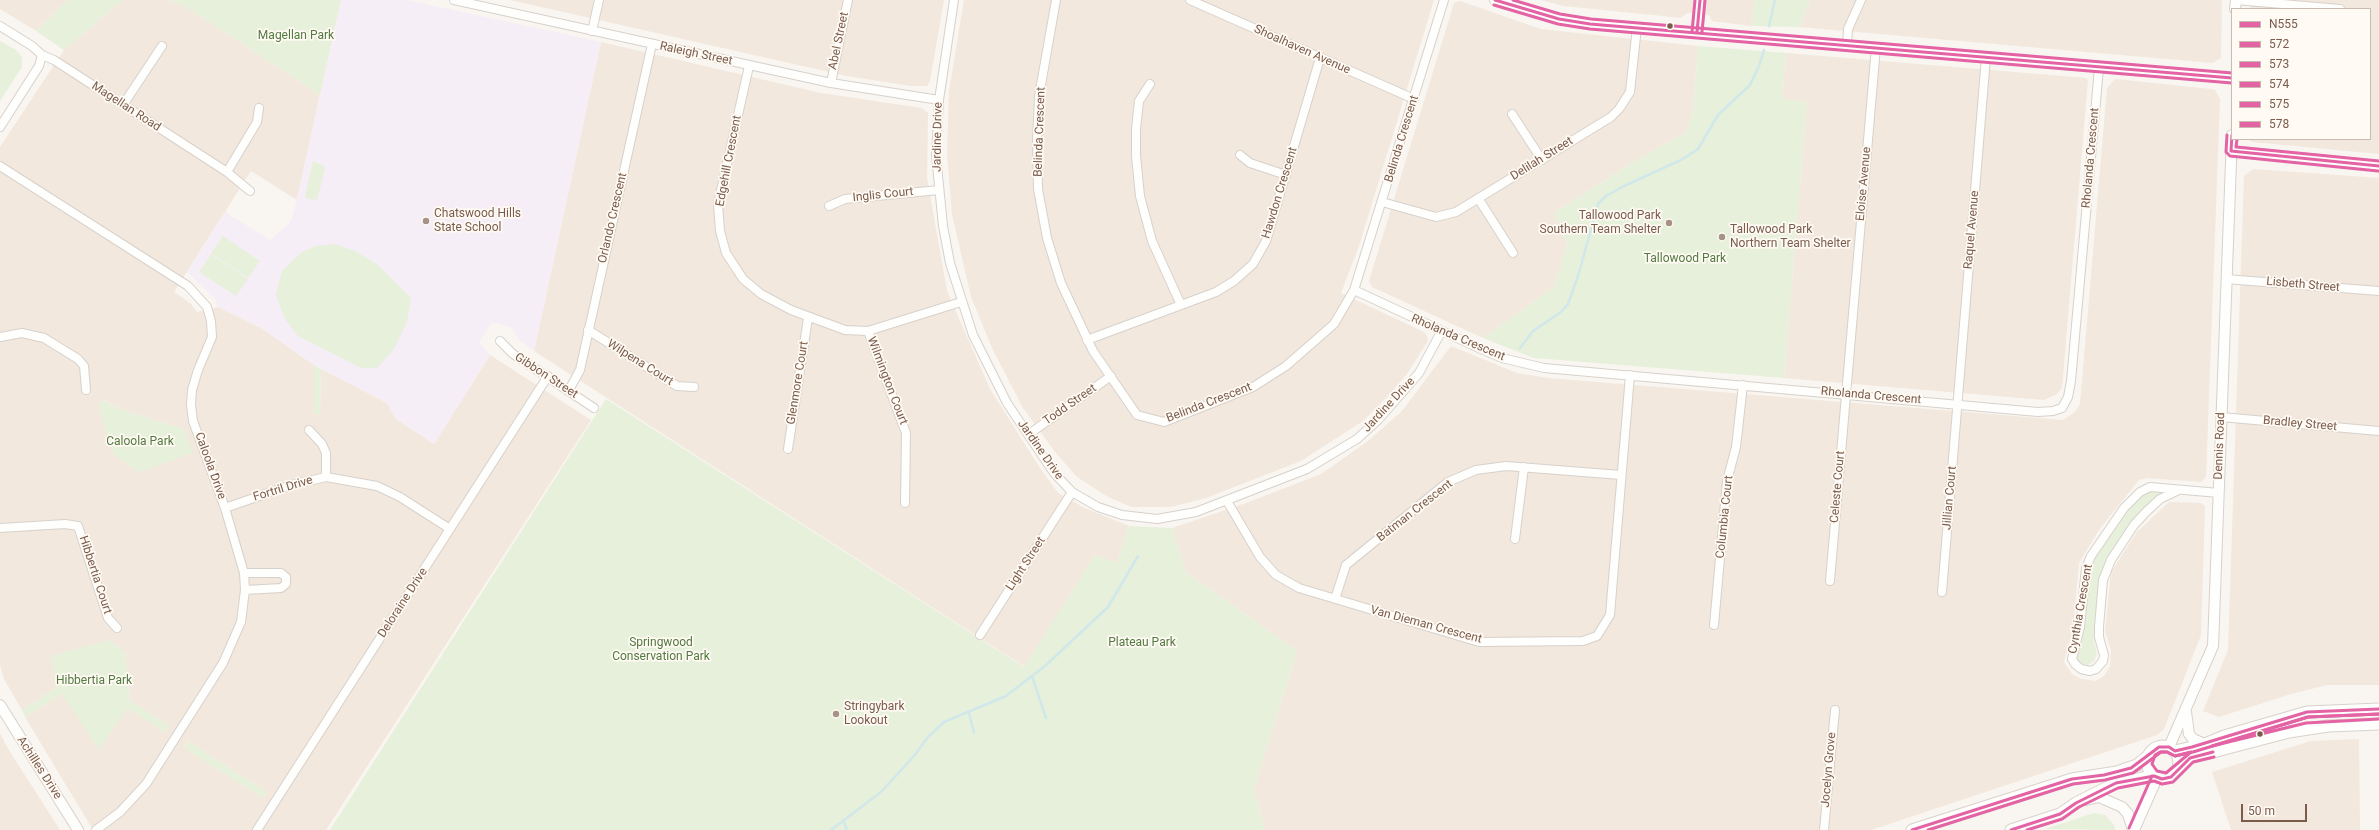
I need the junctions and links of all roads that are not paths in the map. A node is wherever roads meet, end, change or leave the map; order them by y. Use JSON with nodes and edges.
{"nodes":[{"id":1,"x":454,"y":0,"type":"edge"},
{"id":2,"x":599,"y":0,"type":"edge"},
{"id":3,"x":848,"y":0,"type":"edge"},
{"id":4,"x":954,"y":0,"type":"edge"},
{"id":5,"x":1056,"y":0,"type":"edge"},
{"id":6,"x":1190,"y":0,"type":"edge"},
{"id":7,"x":1444,"y":0,"type":"edge"},
{"id":8,"x":1495,"y":0,"type":"edge"},
{"id":9,"x":1700,"y":0,"type":"edge"},
{"id":10,"x":1861,"y":0,"type":"edge"},
{"id":11,"x":2236,"y":0,"type":"edge"},
{"id":12,"x":494,"y":4,"type":"edge"},
{"id":13,"x":2328,"y":8,"type":"edge"},
{"id":14,"x":0,"y":26,"type":"edge"},
{"id":15,"x":1637,"y":27,"type":"junction"},
{"id":16,"x":592,"y":31,"type":"junction"},
{"id":17,"x":1697,"y":32,"type":"junction"},
{"id":18,"x":652,"y":44,"type":"junction"},
{"id":19,"x":1847,"y":44,"type":"junction"},
{"id":20,"x":162,"y":46,"type":"dead end"},
{"id":21,"x":1876,"y":47,"type":"junction"},
{"id":22,"x":42,"y":55,"type":"junction"},
{"id":23,"x":1986,"y":57,"type":"junction"},
{"id":24,"x":1320,"y":58,"type":"junction"},
{"id":25,"x":749,"y":66,"type":"junction"},
{"id":26,"x":2099,"y":68,"type":"junction"},
{"id":27,"x":2231,"y":78,"type":"edge"},
{"id":28,"x":831,"y":82,"type":"junction"},
{"id":29,"x":1150,"y":84,"type":"dead end"},
{"id":30,"x":1414,"y":99,"type":"junction"},
{"id":31,"x":939,"y":100,"type":"junction"},
{"id":32,"x":123,"y":105,"type":"junction"},
{"id":33,"x":259,"y":108,"type":"dead end"},
{"id":34,"x":1512,"y":114,"type":"dead end"},
{"id":35,"x":0,"y":127,"type":"edge"},
{"id":36,"x":2232,"y":140,"type":"edge"},
{"id":37,"x":2232,"y":151,"type":"junction"},
{"id":38,"x":1240,"y":155,"type":"dead end"},
{"id":39,"x":1542,"y":160,"type":"junction"},
{"id":40,"x":0,"y":166,"type":"edge"},
{"id":41,"x":2379,"y":166,"type":"edge"},
{"id":42,"x":227,"y":172,"type":"junction"},
{"id":43,"x":1286,"y":175,"type":"junction"},
{"id":44,"x":938,"y":190,"type":"junction"},
{"id":45,"x":250,"y":191,"type":"dead end"},
{"id":46,"x":1478,"y":198,"type":"junction"},
{"id":47,"x":1382,"y":202,"type":"junction"},
{"id":48,"x":829,"y":206,"type":"dead end"},
{"id":49,"x":1513,"y":253,"type":"dead end"},
{"id":50,"x":2226,"y":279,"type":"junction"},
{"id":51,"x":1354,"y":290,"type":"junction"},
{"id":52,"x":2379,"y":291,"type":"edge"},
{"id":53,"x":961,"y":302,"type":"junction"},
{"id":54,"x":1181,"y":305,"type":"junction"},
{"id":55,"x":808,"y":318,"type":"junction"},
{"id":56,"x":588,"y":330,"type":"junction"},
{"id":57,"x":868,"y":331,"type":"junction"},
{"id":58,"x":1441,"y":332,"type":"junction"},
{"id":59,"x":0,"y":337,"type":"edge"},
{"id":60,"x":1087,"y":340,"type":"junction"},
{"id":61,"x":500,"y":341,"type":"dead end"},
{"id":62,"x":1630,"y":375,"type":"junction"},
{"id":63,"x":548,"y":376,"type":"junction"},
{"id":64,"x":1111,"y":376,"type":"junction"},
{"id":65,"x":1743,"y":385,"type":"junction"},
{"id":66,"x":694,"y":387,"type":"dead end"},
{"id":67,"x":86,"y":390,"type":"dead end"},
{"id":68,"x":569,"y":390,"type":"junction"},
{"id":69,"x":1846,"y":394,"type":"junction"},
{"id":70,"x":1957,"y":404,"type":"junction"},
{"id":71,"x":594,"y":408,"type":"dead end"},
{"id":72,"x":2221,"y":417,"type":"junction"},
{"id":73,"x":309,"y":430,"type":"dead end"},
{"id":74,"x":2379,"y":431,"type":"edge"},
{"id":75,"x":1029,"y":434,"type":"junction"},
{"id":76,"x":788,"y":448,"type":"dead end"},
{"id":77,"x":1524,"y":467,"type":"junction"},
{"id":78,"x":1621,"y":475,"type":"junction"},
{"id":79,"x":326,"y":477,"type":"junction"},
{"id":80,"x":2179,"y":490,"type":"junction"},
{"id":81,"x":1072,"y":492,"type":"junction"},
{"id":82,"x":2219,"y":493,"type":"junction"},
{"id":83,"x":1227,"y":502,"type":"junction"},
{"id":84,"x":905,"y":503,"type":"dead end"},
{"id":85,"x":225,"y":508,"type":"junction"},
{"id":86,"x":0,"y":528,"type":"edge"},
{"id":87,"x":450,"y":529,"type":"junction"},
{"id":88,"x":1515,"y":539,"type":"dead end"},
{"id":89,"x":244,"y":573,"type":"junction"},
{"id":90,"x":1830,"y":581,"type":"dead end"},
{"id":91,"x":245,"y":590,"type":"junction"},
{"id":92,"x":1942,"y":592,"type":"dead end"},
{"id":93,"x":1335,"y":599,"type":"junction"},
{"id":94,"x":1714,"y":625,"type":"dead end"},
{"id":95,"x":117,"y":628,"type":"dead end"},
{"id":96,"x":980,"y":635,"type":"dead end"},
{"id":97,"x":0,"y":705,"type":"edge"},
{"id":98,"x":2379,"y":709,"type":"edge"},
{"id":99,"x":1835,"y":710,"type":"dead end"},
{"id":100,"x":2186,"y":710,"type":"junction"},
{"id":101,"x":2379,"y":724,"type":"edge"},
{"id":102,"x":2205,"y":744,"type":"junction"},
{"id":103,"x":2172,"y":749,"type":"junction"},
{"id":104,"x":2148,"y":756,"type":"junction"},
{"id":105,"x":2178,"y":770,"type":"junction"},
{"id":106,"x":2156,"y":777,"type":"junction"},
{"id":107,"x":2076,"y":803,"type":"junction"},
{"id":108,"x":78,"y":830,"type":"edge"},
{"id":109,"x":96,"y":830,"type":"edge"},
{"id":110,"x":257,"y":830,"type":"edge"},
{"id":111,"x":1824,"y":830,"type":"edge"},
{"id":112,"x":1912,"y":830,"type":"edge"},
{"id":113,"x":2011,"y":830,"type":"edge"},
{"id":114,"x":2133,"y":830,"type":"edge"}],
"edges":[{"from":1,"to":12,"type":"street","name":"Raleigh Street"},
{"from":2,"to":16,"type":"street"},
{"from":3,"to":28,"type":"street","name":"Abel Street"},
{"from":4,"to":31,"type":"street","name":"Jardine Drive"},
{"from":5,"to":60,"type":"street","name":"Belinda Crescent"},
{"from":6,"to":24,"type":"street","name":"Shoalhaven Avenue"},
{"from":7,"to":30,"type":"street","name":"Belinda Crescent"},
{"from":8,"to":15,"type":"street"},
{"from":9,"to":17,"type":"street"},
{"from":10,"to":19,"type":"street"},
{"from":11,"to":13,"type":"street"},
{"from":12,"to":16,"type":"street","name":"Raleigh Street"},
{"from":14,"to":22,"type":"street","name":"Magellan Road"},
{"from":15,"to":17,"type":"street"},
{"from":15,"to":39,"type":"street","name":"Delilah Street"},
{"from":16,"to":18,"type":"street","name":"Raleigh Street"},
{"from":17,"to":19,"type":"street"},
{"from":18,"to":25,"type":"street","name":"Raleigh Street"},
{"from":18,"to":56,"type":"street","name":"Orlando Crescent"},
{"from":19,"to":21,"type":"street"},
{"from":20,"to":32,"type":"street"},
{"from":21,"to":23,"type":"street"},
{"from":21,"to":69,"type":"street","name":"Eloise Avenue"},
{"from":22,"to":32,"type":"street","name":"Magellan Road"},
{"from":22,"to":35,"type":"street"},
{"from":23,"to":26,"type":"street"},
{"from":23,"to":70,"type":"street","name":"Raquel Avenue"},
{"from":24,"to":30,"type":"street","name":"Shoalhaven Avenue"},
{"from":24,"to":43,"type":"street","name":"Hawdon Crescent"},
{"from":25,"to":28,"type":"street","name":"Raleigh Street"},
{"from":25,"to":55,"type":"street","name":"Edgehill Crescent"},
{"from":26,"to":27,"type":"street"},
{"from":26,"to":70,"type":"street","name":"Rholanda Crescent"},
{"from":28,"to":31,"type":"street","name":"Raleigh Street"},
{"from":29,"to":54,"type":"street"},
{"from":30,"to":47,"type":"street","name":"Belinda Crescent"},
{"from":31,"to":44,"type":"street","name":"Jardine Drive"},
{"from":32,"to":42,"type":"street","name":"Magellan Road"},
{"from":33,"to":42,"type":"street"},
{"from":34,"to":39,"type":"street"},
{"from":36,"to":37,"type":"street","name":"Dennis Road"},
{"from":37,"to":41,"type":"street"},
{"from":37,"to":50,"type":"street","name":"Dennis Road"},
{"from":38,"to":43,"type":"street"},
{"from":39,"to":46,"type":"street","name":"Delilah Street"},
{"from":40,"to":85,"type":"street","name":"Caloola Drive"},
{"from":42,"to":45,"type":"street","name":"Magellan Road"},
{"from":43,"to":54,"type":"street","name":"Hawdon Crescent"},
{"from":44,"to":48,"type":"street","name":"Inglis Court"},
{"from":44,"to":53,"type":"street","name":"Jardine Drive"},
{"from":46,"to":47,"type":"street","name":"Delilah Street"},
{"from":46,"to":49,"type":"street"},
{"from":47,"to":51,"type":"street","name":"Belinda Crescent"},
{"from":50,"to":52,"type":"street","name":"Lisbeth Street"},
{"from":50,"to":72,"type":"street","name":"Dennis Road"},
{"from":51,"to":58,"type":"street","name":"Rholanda Crescent"},
{"from":51,"to":64,"type":"street","name":"Belinda Crescent"},
{"from":53,"to":57,"type":"street","name":"Edgehill Crescent"},
{"from":53,"to":75,"type":"street","name":"Jardine Drive"},
{"from":54,"to":60,"type":"street","name":"Hawdon Crescent"},
{"from":55,"to":57,"type":"street","name":"Edgehill Crescent"},
{"from":55,"to":76,"type":"street","name":"Glenmore Court"},
{"from":56,"to":66,"type":"street","name":"Wilpena Court"},
{"from":56,"to":68,"type":"street","name":"Orlando Crescent"},
{"from":57,"to":84,"type":"street","name":"Wilmington Court"},
{"from":58,"to":62,"type":"street","name":"Rholanda Crescent"},
{"from":58,"to":83,"type":"street","name":"Jardine Drive"},
{"from":59,"to":67,"type":"street"},
{"from":60,"to":64,"type":"street","name":"Belinda Crescent"},
{"from":61,"to":63,"type":"street","name":"Gibbon Street"},
{"from":62,"to":65,"type":"street","name":"Rholanda Crescent"},
{"from":62,"to":78,"type":"street","name":"Van Dieman Crescent"},
{"from":63,"to":68,"type":"street","name":"Gibbon Street"},
{"from":63,"to":87,"type":"street","name":"Deloraine Drive"},
{"from":64,"to":75,"type":"street","name":"Todd Street"},
{"from":65,"to":69,"type":"street","name":"Rholanda Crescent"},
{"from":65,"to":94,"type":"street","name":"Columbia Court"},
{"from":68,"to":71,"type":"street","name":"Gibbon Street"},
{"from":69,"to":70,"type":"street","name":"Rholanda Crescent"},
{"from":69,"to":90,"type":"street","name":"Celeste Court"},
{"from":70,"to":92,"type":"street","name":"Jillian Court"},
{"from":72,"to":74,"type":"street","name":"Bradley Street"},
{"from":72,"to":82,"type":"street","name":"Dennis Road"},
{"from":73,"to":79,"type":"street"},
{"from":75,"to":81,"type":"street","name":"Jardine Drive"},
{"from":77,"to":78,"type":"street","name":"Batman Crescent"},
{"from":77,"to":88,"type":"street"},
{"from":77,"to":93,"type":"street","name":"Batman Crescent"},
{"from":78,"to":93,"type":"street","name":"Van Dieman Crescent"},
{"from":79,"to":85,"type":"street","name":"Fortril Drive"},
{"from":79,"to":87,"type":"street","name":"Fortril Drive"},
{"from":80,"to":80,"type":"street","name":"Cynthia Crescent"},
{"from":80,"to":82,"type":"street","name":"Cynthia Crescent"},
{"from":81,"to":83,"type":"street","name":"Jardine Drive"},
{"from":81,"to":96,"type":"street","name":"Light Street"},
{"from":82,"to":100,"type":"street","name":"Dennis Road"},
{"from":83,"to":93,"type":"street","name":"Van Dieman Crescent"},
{"from":85,"to":89,"type":"street","name":"Caloola Drive"},
{"from":86,"to":95,"type":"street","name":"Hibbertia Court"},
{"from":87,"to":110,"type":"street","name":"Deloraine Drive"},
{"from":89,"to":91,"type":"street","name":"Caloola Drive"},
{"from":89,"to":91,"type":"street"},
{"from":91,"to":109,"type":"street","name":"Caloola Drive"},
{"from":97,"to":108,"type":"street","name":"Achilles Drive"},
{"from":98,"to":102,"type":"main road"},
{"from":99,"to":111,"type":"street","name":"Jocelyn Grove"},
{"from":100,"to":102,"type":"street"},
{"from":100,"to":103,"type":"street","name":"Dennis Road"},
{"from":101,"to":105,"type":"main road"},
{"from":102,"to":103,"type":"main road"},
{"from":103,"to":104,"type":"main road"},
{"from":103,"to":105,"type":"main road"},
{"from":104,"to":106,"type":"main road"},
{"from":104,"to":112,"type":"main road"},
{"from":105,"to":106,"type":"main road"},
{"from":106,"to":107,"type":"main road"},
{"from":106,"to":114,"type":"street"},
{"from":107,"to":113,"type":"main road"},
{"from":107,"to":114,"type":"street"}]}
